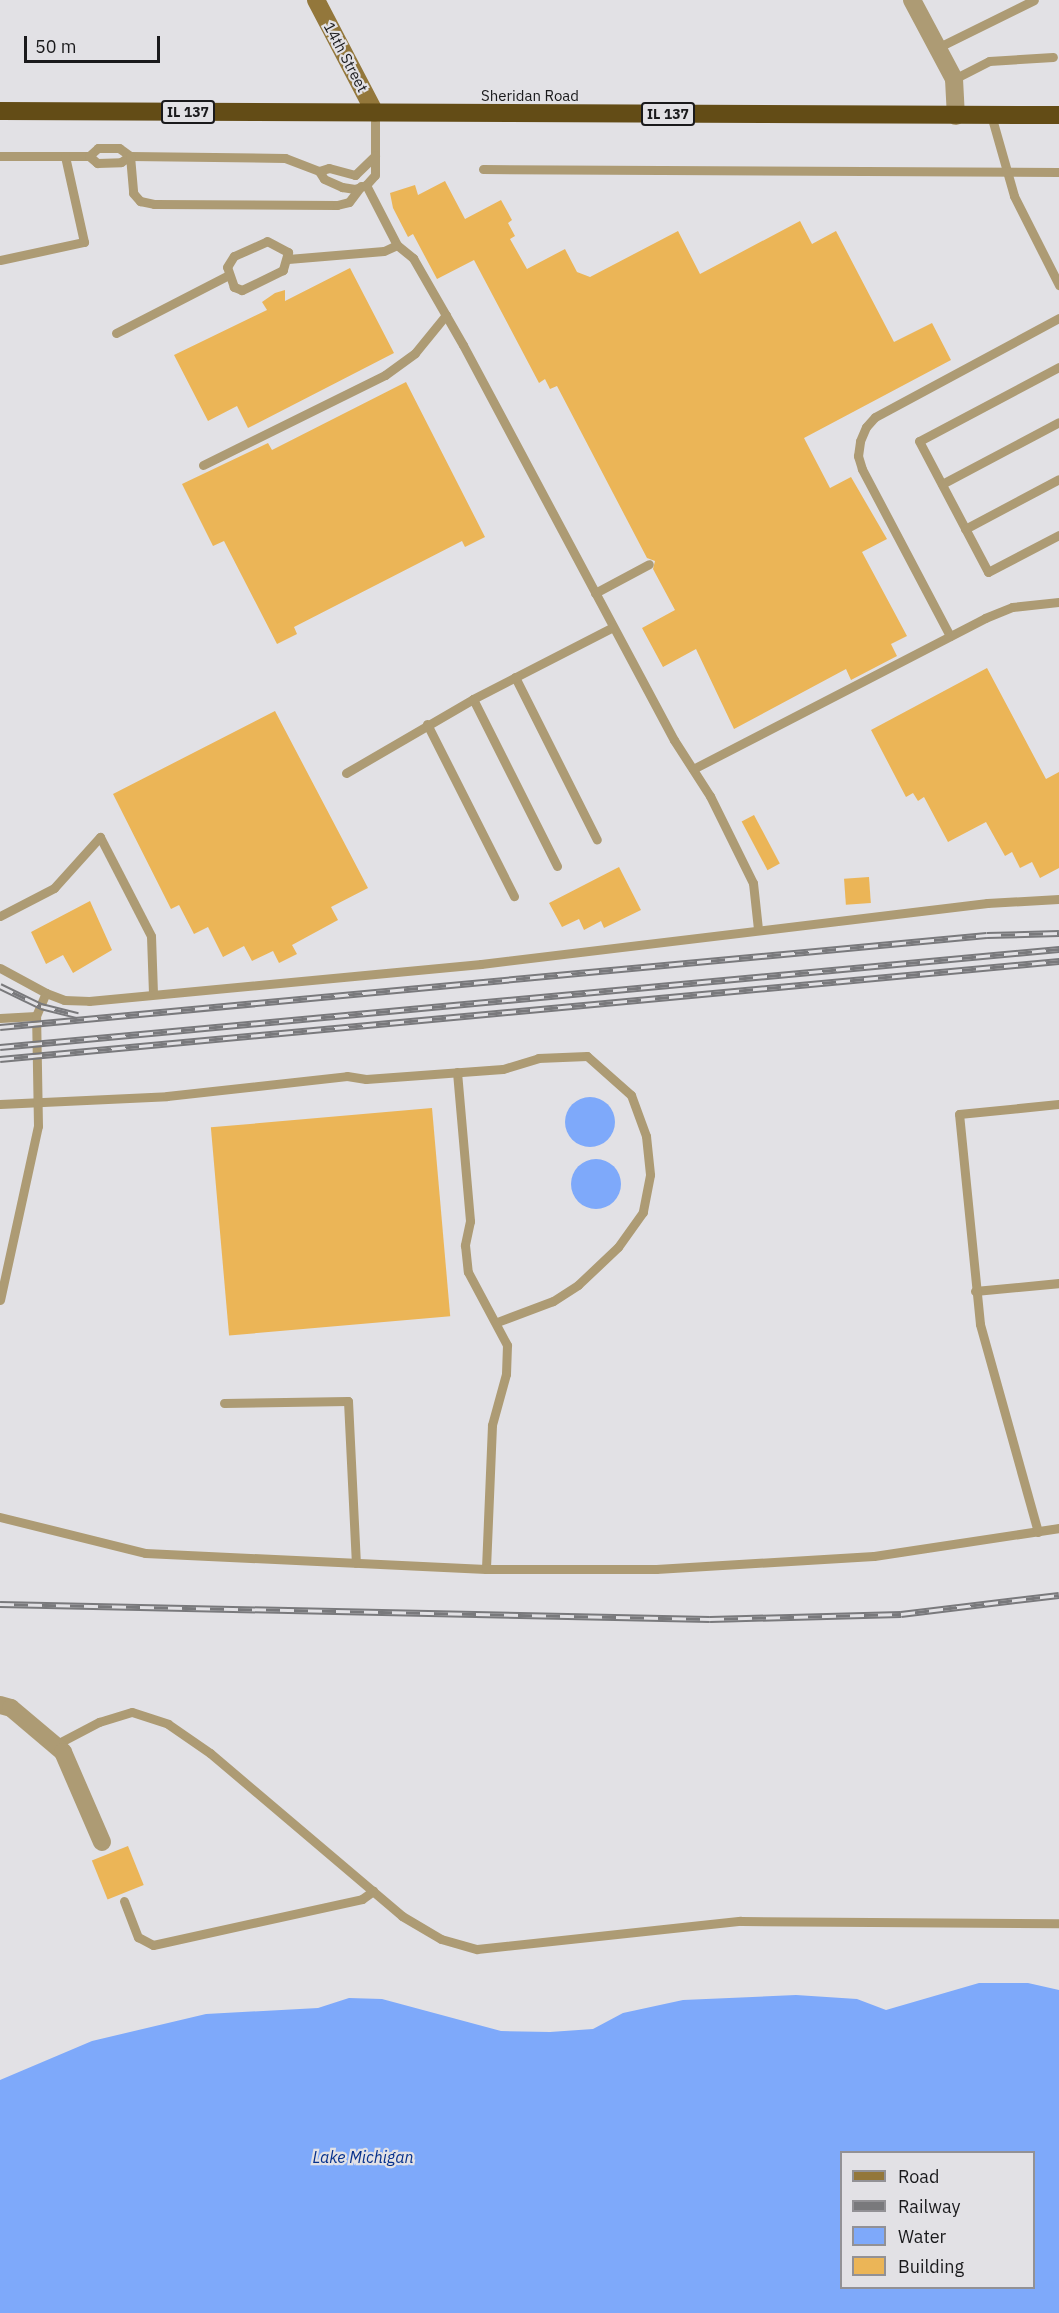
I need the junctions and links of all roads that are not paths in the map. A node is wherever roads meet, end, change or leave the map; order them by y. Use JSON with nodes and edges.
{"nodes":[{"id":1,"x":316,"y":0,"type":"edge"},
{"id":2,"x":1034,"y":0,"type":"edge"},
{"id":3,"x":916,"y":1,"type":"edge"},
{"id":4,"x":937,"y":48,"type":"junction"},
{"id":5,"x":1053,"y":57,"type":"dead end"},
{"id":6,"x":954,"y":79,"type":"junction"},
{"id":7,"x":0,"y":111,"type":"edge"},
{"id":8,"x":375,"y":113,"type":"junction"},
{"id":9,"x":991,"y":115,"type":"junction"},
{"id":10,"x":1059,"y":115,"type":"edge"},
{"id":11,"x":956,"y":116,"type":"junction"},
{"id":12,"x":0,"y":156,"type":"edge"},
{"id":13,"x":65,"y":156,"type":"junction"},
{"id":14,"x":89,"y":156,"type":"junction"},
{"id":15,"x":130,"y":156,"type":"junction"},
{"id":16,"x":375,"y":156,"type":"junction"},
{"id":17,"x":483,"y":169,"type":"dead end"},
{"id":18,"x":319,"y":171,"type":"junction"},
{"id":19,"x":1008,"y":172,"type":"junction"},
{"id":20,"x":1059,"y":172,"type":"edge"},
{"id":21,"x":363,"y":186,"type":"junction"},
{"id":22,"x":397,"y":245,"type":"junction"},
{"id":23,"x":288,"y":259,"type":"junction"},
{"id":24,"x":0,"y":260,"type":"edge"},
{"id":25,"x":227,"y":276,"type":"junction"},
{"id":26,"x":1059,"y":285,"type":"edge"},
{"id":27,"x":446,"y":315,"type":"junction"},
{"id":28,"x":1059,"y":318,"type":"edge"},
{"id":29,"x":116,"y":333,"type":"dead end"},
{"id":30,"x":1059,"y":368,"type":"edge"},
{"id":31,"x":1059,"y":422,"type":"edge"},
{"id":32,"x":203,"y":465,"type":"dead end"},
{"id":33,"x":1059,"y":479,"type":"edge"},
{"id":34,"x":942,"y":484,"type":"junction"},
{"id":35,"x":965,"y":529,"type":"junction"},
{"id":36,"x":1059,"y":535,"type":"edge"},
{"id":37,"x":648,"y":564,"type":"dead end"},
{"id":38,"x":595,"y":593,"type":"junction"},
{"id":39,"x":1059,"y":602,"type":"edge"},
{"id":40,"x":613,"y":627,"type":"junction"},
{"id":41,"x":950,"y":636,"type":"junction"},
{"id":42,"x":515,"y":677,"type":"junction"},
{"id":43,"x":473,"y":699,"type":"junction"},
{"id":44,"x":427,"y":724,"type":"junction"},
{"id":45,"x":693,"y":769,"type":"junction"},
{"id":46,"x":346,"y":773,"type":"dead end"},
{"id":47,"x":597,"y":840,"type":"dead end"},
{"id":48,"x":557,"y":866,"type":"dead end"},
{"id":49,"x":514,"y":896,"type":"dead end"},
{"id":50,"x":1059,"y":899,"type":"edge"},
{"id":51,"x":0,"y":916,"type":"edge"},
{"id":52,"x":758,"y":929,"type":"junction"},
{"id":53,"x":0,"y":968,"type":"edge"},
{"id":54,"x":46,"y":993,"type":"junction"},
{"id":55,"x":153,"y":994,"type":"junction"},
{"id":56,"x":36,"y":1016,"type":"junction"},
{"id":57,"x":0,"y":1018,"type":"edge"},
{"id":58,"x":457,"y":1072,"type":"junction"},
{"id":59,"x":39,"y":1101,"type":"junction"},
{"id":60,"x":0,"y":1104,"type":"edge"},
{"id":61,"x":1059,"y":1104,"type":"edge"},
{"id":62,"x":1059,"y":1283,"type":"edge"},
{"id":63,"x":975,"y":1292,"type":"junction"},
{"id":64,"x":0,"y":1300,"type":"edge"},
{"id":65,"x":496,"y":1322,"type":"junction"},
{"id":66,"x":224,"y":1403,"type":"dead end"},
{"id":67,"x":0,"y":1517,"type":"edge"},
{"id":68,"x":1059,"y":1528,"type":"edge"},
{"id":69,"x":1038,"y":1532,"type":"junction"},
{"id":70,"x":356,"y":1563,"type":"junction"},
{"id":71,"x":486,"y":1569,"type":"junction"},
{"id":72,"x":0,"y":1705,"type":"edge"},
{"id":73,"x":55,"y":1745,"type":"junction"},
{"id":74,"x":102,"y":1842,"type":"dead end"},
{"id":75,"x":373,"y":1892,"type":"junction"},
{"id":76,"x":124,"y":1901,"type":"dead end"},
{"id":77,"x":1059,"y":1923,"type":"edge"}],
"edges":[{"from":1,"to":8,"type":"street","name":"14th Street"},
{"from":2,"to":4,"type":"lane"},
{"from":3,"to":4,"type":"street"},
{"from":4,"to":6,"type":"street"},
{"from":5,"to":6,"type":"lane"},
{"from":6,"to":11,"type":"street"},
{"from":7,"to":8,"type":"highway","name":"Sheridan Road","number":"IL 137"},
{"from":8,"to":11,"type":"highway","name":"Sheridan Road","number":"IL 137"},
{"from":8,"to":16,"type":"lane"},
{"from":9,"to":10,"type":"highway","name":"Sheridan Road","number":"IL 137"},
{"from":9,"to":11,"type":"highway","name":"Sheridan Road","number":"IL 137"},
{"from":9,"to":19,"type":"lane"},
{"from":12,"to":13,"type":"lane"},
{"from":13,"to":14,"type":"lane"},
{"from":13,"to":24,"type":"lane"},
{"from":14,"to":15,"type":"lane"},
{"from":14,"to":15,"type":"lane"},
{"from":15,"to":18,"type":"lane"},
{"from":15,"to":21,"type":"lane"},
{"from":16,"to":18,"type":"lane"},
{"from":16,"to":21,"type":"lane"},
{"from":17,"to":19,"type":"lane"},
{"from":18,"to":21,"type":"lane"},
{"from":19,"to":20,"type":"lane"},
{"from":19,"to":26,"type":"lane"},
{"from":21,"to":22,"type":"lane"},
{"from":22,"to":23,"type":"lane"},
{"from":22,"to":27,"type":"lane"},
{"from":23,"to":25,"type":"lane"},
{"from":23,"to":25,"type":"lane"},
{"from":25,"to":29,"type":"lane"},
{"from":27,"to":32,"type":"lane"},
{"from":27,"to":38,"type":"lane"},
{"from":28,"to":41,"type":"lane"},
{"from":30,"to":34,"type":"lane"},
{"from":31,"to":34,"type":"lane"},
{"from":33,"to":35,"type":"lane"},
{"from":34,"to":35,"type":"lane"},
{"from":35,"to":36,"type":"lane"},
{"from":37,"to":38,"type":"lane"},
{"from":38,"to":40,"type":"lane"},
{"from":39,"to":41,"type":"lane"},
{"from":40,"to":42,"type":"lane"},
{"from":40,"to":45,"type":"lane"},
{"from":41,"to":45,"type":"lane"},
{"from":42,"to":43,"type":"lane"},
{"from":42,"to":47,"type":"lane"},
{"from":43,"to":44,"type":"lane"},
{"from":43,"to":48,"type":"lane"},
{"from":44,"to":46,"type":"lane"},
{"from":44,"to":49,"type":"lane"},
{"from":45,"to":52,"type":"lane"},
{"from":50,"to":52,"type":"lane"},
{"from":51,"to":55,"type":"lane"},
{"from":52,"to":55,"type":"lane"},
{"from":53,"to":54,"type":"lane"},
{"from":54,"to":55,"type":"lane"},
{"from":54,"to":56,"type":"lane"},
{"from":56,"to":57,"type":"lane"},
{"from":56,"to":59,"type":"lane"},
{"from":58,"to":59,"type":"lane"},
{"from":58,"to":65,"type":"lane"},
{"from":58,"to":65,"type":"lane"},
{"from":59,"to":60,"type":"lane"},
{"from":59,"to":64,"type":"lane"},
{"from":61,"to":63,"type":"lane"},
{"from":62,"to":63,"type":"lane"},
{"from":63,"to":69,"type":"lane"},
{"from":65,"to":71,"type":"lane"},
{"from":66,"to":70,"type":"lane"},
{"from":67,"to":70,"type":"lane"},
{"from":68,"to":69,"type":"lane"},
{"from":69,"to":71,"type":"lane"},
{"from":70,"to":71,"type":"lane"},
{"from":72,"to":73,"type":"street"},
{"from":73,"to":74,"type":"street"},
{"from":73,"to":75,"type":"lane"},
{"from":75,"to":76,"type":"lane"},
{"from":75,"to":77,"type":"lane"}]}
